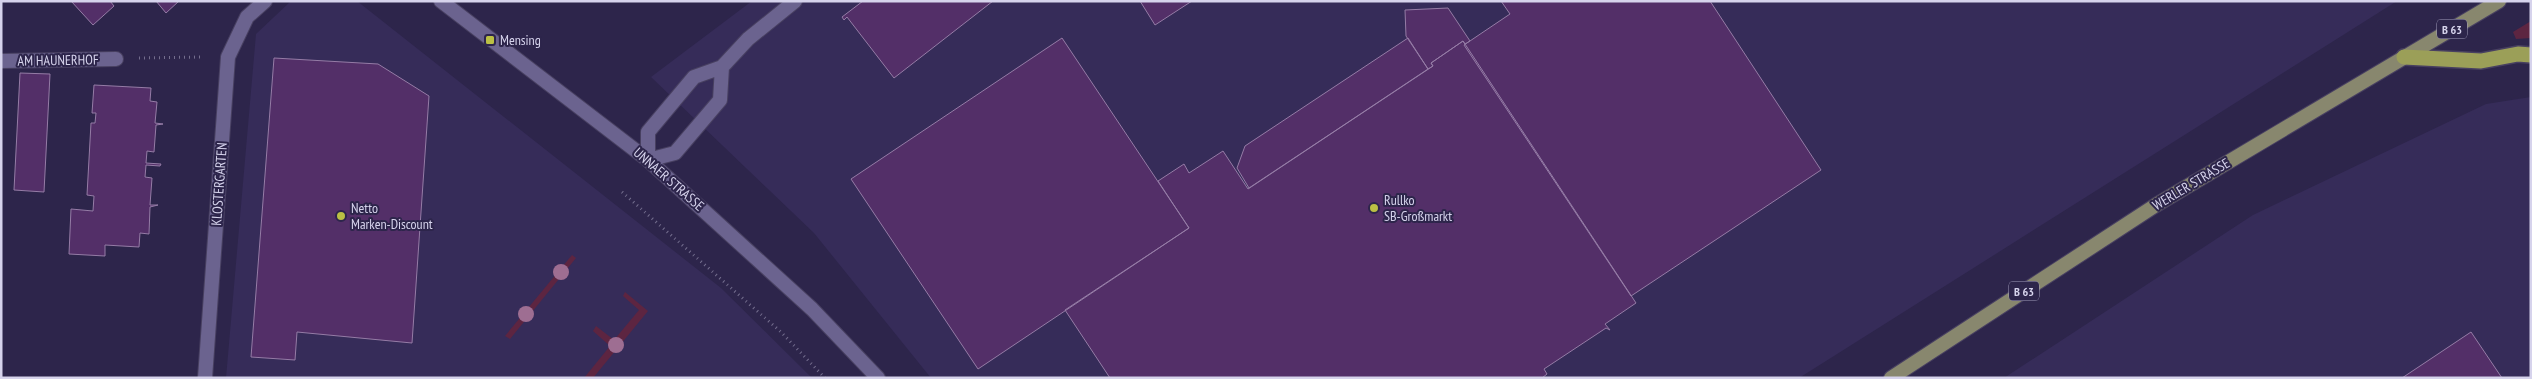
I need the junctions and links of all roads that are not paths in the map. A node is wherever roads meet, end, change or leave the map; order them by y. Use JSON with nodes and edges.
{"nodes":[{"id":1,"x":265,"y":1,"type":"edge"},
{"id":2,"x":442,"y":1,"type":"edge"},
{"id":3,"x":794,"y":1,"type":"edge"},
{"id":4,"x":2499,"y":1,"type":"edge"},
{"id":5,"x":2531,"y":55,"type":"edge"},
{"id":6,"x":2404,"y":57,"type":"junction"},
{"id":7,"x":116,"y":59,"type":"road end"},
{"id":8,"x":1,"y":60,"type":"edge"},
{"id":9,"x":722,"y":67,"type":"junction"},
{"id":10,"x":648,"y":160,"type":"junction"},
{"id":11,"x":205,"y":378,"type":"edge"},
{"id":12,"x":878,"y":378,"type":"edge"},
{"id":13,"x":1891,"y":378,"type":"edge"}],
"edges":[{"from":1,"to":11,"type":"street","name":"KLOSTERGARTEN"},
{"from":2,"to":10,"type":"street","name":"UNNAER STRASSE"},
{"from":3,"to":9,"type":"street"},
{"from":4,"to":6,"type":"main road","name":"WERLER STRASSE","number":"B 63"},
{"from":5,"to":6,"type":"highway"},
{"from":6,"to":13,"type":"main road","name":"WERLER STRASSE","number":"B 63"},
{"from":7,"to":8,"type":"street","name":"AM HAUNERHOF"},
{"from":9,"to":10,"type":"street"},
{"from":9,"to":10,"type":"street"},
{"from":10,"to":12,"type":"street","name":"UNNAER STRASSE"}]}
